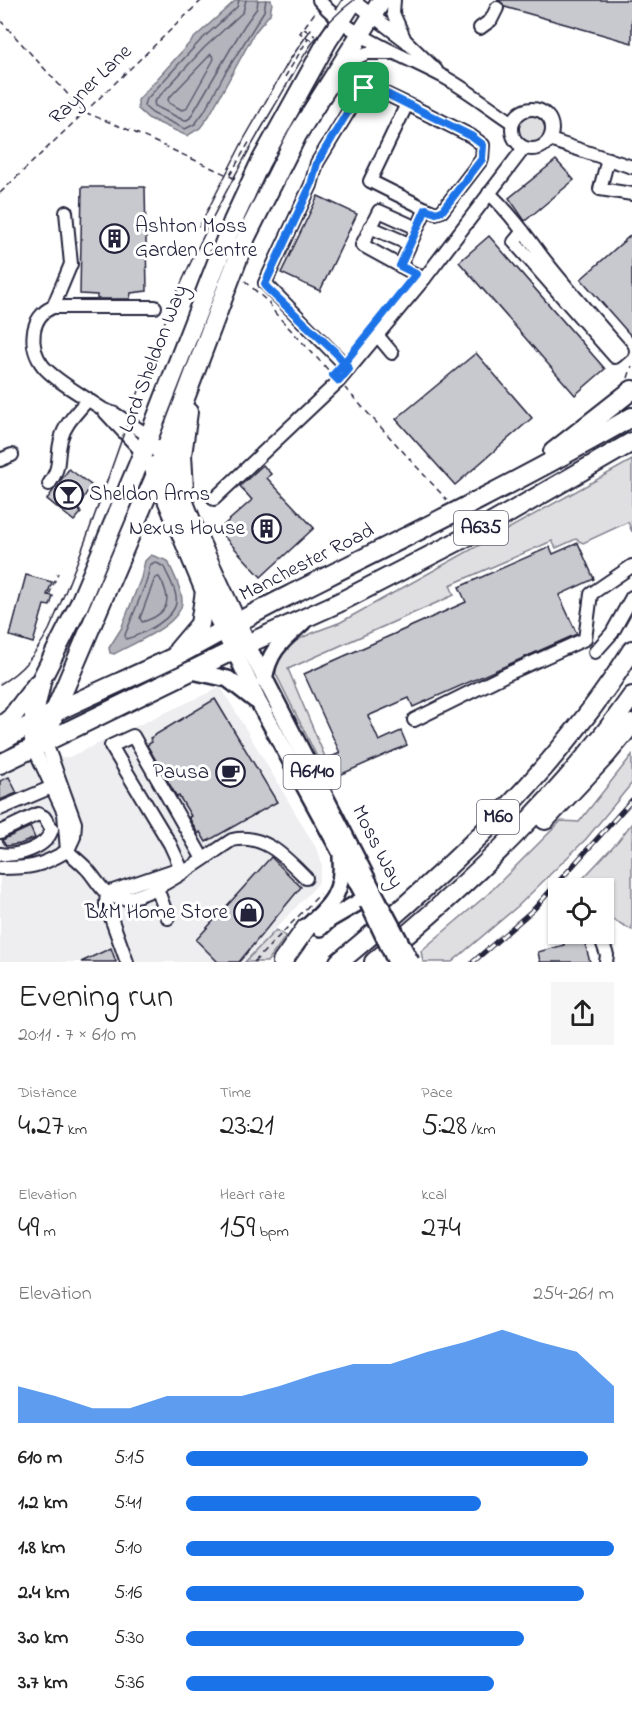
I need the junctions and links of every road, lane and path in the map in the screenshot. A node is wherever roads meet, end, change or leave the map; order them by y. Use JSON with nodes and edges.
{"nodes":[{"id":1,"x":202,"y":0,"type":"edge"},
{"id":2,"x":353,"y":0,"type":"edge"},
{"id":3,"x":382,"y":0,"type":"edge"},
{"id":4,"x":394,"y":0,"type":"edge"},
{"id":5,"x":318,"y":5,"type":"edge"},
{"id":6,"x":497,"y":8,"type":"dead end"},
{"id":7,"x":373,"y":17,"type":"junction"},
{"id":8,"x":0,"y":20,"type":"edge"},
{"id":9,"x":341,"y":22,"type":"junction"},
{"id":10,"x":480,"y":28,"type":"dead end"},
{"id":11,"x":361,"y":34,"type":"junction"},
{"id":12,"x":308,"y":39,"type":"junction"},
{"id":13,"x":406,"y":41,"type":"junction"},
{"id":14,"x":317,"y":44,"type":"dead end"},
{"id":15,"x":392,"y":53,"type":"junction"},
{"id":16,"x":342,"y":65,"type":"junction"},
{"id":17,"x":285,"y":77,"type":"dead end"},
{"id":18,"x":444,"y":77,"type":"junction"},
{"id":19,"x":407,"y":104,"type":"junction"},
{"id":20,"x":84,"y":112,"type":"junction"},
{"id":21,"x":508,"y":124,"type":"junction"},
{"id":22,"x":251,"y":139,"type":"dead end"},
{"id":23,"x":550,"y":140,"type":"junction"},
{"id":24,"x":518,"y":150,"type":"junction"},
{"id":25,"x":608,"y":159,"type":"junction"},
{"id":26,"x":632,"y":167,"type":"edge"},
{"id":27,"x":230,"y":176,"type":"junction"},
{"id":28,"x":234,"y":179,"type":"dead end"},
{"id":29,"x":0,"y":192,"type":"edge"},
{"id":30,"x":489,"y":193,"type":"junction"},
{"id":31,"x":632,"y":194,"type":"edge"},
{"id":32,"x":426,"y":209,"type":"junction"},
{"id":33,"x":66,"y":212,"type":"dead end"},
{"id":34,"x":370,"y":227,"type":"junction"},
{"id":35,"x":417,"y":228,"type":"junction"},
{"id":36,"x":523,"y":231,"type":"junction"},
{"id":37,"x":410,"y":244,"type":"junction"},
{"id":38,"x":400,"y":266,"type":"junction"},
{"id":39,"x":241,"y":277,"type":"dead end"},
{"id":40,"x":424,"y":279,"type":"junction"},
{"id":41,"x":53,"y":307,"type":"junction"},
{"id":42,"x":155,"y":307,"type":"dead end"},
{"id":43,"x":377,"y":335,"type":"junction"},
{"id":44,"x":392,"y":353,"type":"dead end"},
{"id":45,"x":200,"y":358,"type":"junction"},
{"id":46,"x":346,"y":366,"type":"junction"},
{"id":47,"x":339,"y":381,"type":"junction"},
{"id":48,"x":632,"y":390,"type":"edge"},
{"id":49,"x":88,"y":399,"type":"junction"},
{"id":50,"x":104,"y":410,"type":"junction"},
{"id":51,"x":632,"y":417,"type":"edge"},
{"id":52,"x":632,"y":429,"type":"edge"},
{"id":53,"x":628,"y":445,"type":"edge"},
{"id":54,"x":576,"y":450,"type":"junction"},
{"id":55,"x":154,"y":452,"type":"junction"},
{"id":56,"x":529,"y":473,"type":"junction"},
{"id":57,"x":49,"y":484,"type":"dead end"},
{"id":58,"x":214,"y":499,"type":"dead end"},
{"id":59,"x":179,"y":509,"type":"junction"},
{"id":60,"x":140,"y":511,"type":"junction"},
{"id":61,"x":457,"y":512,"type":"junction"},
{"id":62,"x":632,"y":566,"type":"edge"},
{"id":63,"x":58,"y":573,"type":"dead end"},
{"id":64,"x":205,"y":591,"type":"junction"},
{"id":65,"x":50,"y":595,"type":"dead end"},
{"id":66,"x":632,"y":597,"type":"edge"},
{"id":67,"x":308,"y":617,"type":"junction"},
{"id":68,"x":231,"y":628,"type":"junction"},
{"id":69,"x":241,"y":647,"type":"junction"},
{"id":70,"x":632,"y":650,"type":"edge"},
{"id":71,"x":595,"y":652,"type":"dead end"},
{"id":72,"x":172,"y":658,"type":"junction"},
{"id":73,"x":192,"y":671,"type":"junction"},
{"id":74,"x":42,"y":678,"type":"junction"},
{"id":75,"x":264,"y":680,"type":"junction"},
{"id":76,"x":632,"y":696,"type":"edge"},
{"id":77,"x":258,"y":701,"type":"junction"},
{"id":78,"x":54,"y":713,"type":"junction"},
{"id":79,"x":414,"y":720,"type":"dead end"},
{"id":80,"x":632,"y":723,"type":"edge"},
{"id":81,"x":0,"y":728,"type":"edge"},
{"id":82,"x":37,"y":738,"type":"junction"},
{"id":83,"x":0,"y":742,"type":"edge"},
{"id":84,"x":0,"y":750,"type":"edge"},
{"id":85,"x":0,"y":764,"type":"edge"},
{"id":86,"x":52,"y":787,"type":"junction"},
{"id":87,"x":0,"y":809,"type":"edge"},
{"id":88,"x":0,"y":832,"type":"edge"},
{"id":89,"x":67,"y":851,"type":"junction"},
{"id":90,"x":340,"y":851,"type":"junction"},
{"id":91,"x":5,"y":855,"type":"edge"},
{"id":92,"x":203,"y":859,"type":"junction"},
{"id":93,"x":0,"y":868,"type":"edge"},
{"id":94,"x":181,"y":868,"type":"junction"},
{"id":95,"x":306,"y":878,"type":"dead end"},
{"id":96,"x":155,"y":884,"type":"junction"},
{"id":97,"x":461,"y":887,"type":"junction"},
{"id":98,"x":107,"y":893,"type":"junction"},
{"id":99,"x":324,"y":893,"type":"dead end"},
{"id":100,"x":371,"y":898,"type":"junction"},
{"id":101,"x":168,"y":918,"type":"dead end"},
{"id":102,"x":310,"y":931,"type":"junction"},
{"id":103,"x":603,"y":944,"type":"edge"},
{"id":104,"x":283,"y":961,"type":"edge"},
{"id":105,"x":127,"y":962,"type":"edge"},
{"id":106,"x":254,"y":962,"type":"edge"},
{"id":107,"x":339,"y":962,"type":"edge"},
{"id":108,"x":374,"y":962,"type":"edge"},
{"id":109,"x":396,"y":962,"type":"edge"},
{"id":110,"x":411,"y":962,"type":"edge"},
{"id":111,"x":606,"y":962,"type":"edge"}],
"edges":[{"from":1,"to":20,"type":"path","name":"Rayner Lane"},
{"from":2,"to":7,"type":"street"},
{"from":2,"to":9,"type":"highway","name":"Lord Sheldon Way"},
{"from":3,"to":7,"type":"highway","name":"Lord Sheldon Way"},
{"from":4,"to":13,"type":"street"},
{"from":5,"to":9,"type":"street"},
{"from":5,"to":12,"type":"path"},
{"from":6,"to":10,"type":"street"},
{"from":7,"to":11,"type":"highway","name":"Lord Sheldon Way"},
{"from":7,"to":13,"type":"street"},
{"from":8,"to":20,"type":"path"},
{"from":9,"to":11,"type":"street"},
{"from":9,"to":55,"type":"highway","name":"Lord Sheldon Way"},
{"from":11,"to":15,"type":"street"},
{"from":11,"to":16,"type":"highway","name":"Lord Sheldon Way"},
{"from":12,"to":14,"type":"path"},
{"from":12,"to":17,"type":"path"},
{"from":13,"to":18,"type":"street"},
{"from":15,"to":16,"type":"street"},
{"from":15,"to":18,"type":"street"},
{"from":16,"to":45,"type":"highway","name":"Lord Sheldon Way"},
{"from":18,"to":21,"type":"street"},
{"from":19,"to":32,"type":"street"},
{"from":19,"to":32,"type":"street"},
{"from":19,"to":46,"type":"street"},
{"from":20,"to":27,"type":"path"},
{"from":20,"to":29,"type":"path","name":"Rayner Lane"},
{"from":21,"to":23,"type":"street"},
{"from":21,"to":24,"type":"street"},
{"from":21,"to":24,"type":"path"},
{"from":22,"to":27,"type":"path"},
{"from":23,"to":24,"type":"street"},
{"from":23,"to":25,"type":"street"},
{"from":24,"to":30,"type":"street"},
{"from":25,"to":26,"type":"street"},
{"from":25,"to":31,"type":"street"},
{"from":27,"to":28,"type":"path"},
{"from":30,"to":36,"type":"street"},
{"from":30,"to":40,"type":"street"},
{"from":32,"to":35,"type":"street"},
{"from":33,"to":41,"type":"street"},
{"from":34,"to":35,"type":"street"},
{"from":34,"to":37,"type":"street"},
{"from":34,"to":38,"type":"street"},
{"from":35,"to":37,"type":"street"},
{"from":36,"to":36,"type":"street"},
{"from":37,"to":38,"type":"street"},
{"from":38,"to":40,"type":"street"},
{"from":39,"to":46,"type":"path"},
{"from":40,"to":43,"type":"street"},
{"from":41,"to":42,"type":"street"},
{"from":41,"to":49,"type":"street"},
{"from":43,"to":44,"type":"street"},
{"from":43,"to":46,"type":"street"},
{"from":45,"to":55,"type":"highway","name":"Lord Sheldon Way"},
{"from":45,"to":59,"type":"highway"},
{"from":46,"to":47,"type":"street"},
{"from":47,"to":58,"type":"street"},
{"from":47,"to":61,"type":"path"},
{"from":48,"to":56,"type":"highway"},
{"from":49,"to":50,"type":"street"},
{"from":49,"to":57,"type":"street"},
{"from":50,"to":55,"type":"street"},
{"from":50,"to":55,"type":"street"},
{"from":51,"to":54,"type":"highway","name":"Manchester Road","number":"A635"},
{"from":52,"to":54,"type":"highway"},
{"from":53,"to":67,"type":"highway","name":"Manchester Road","number":"A635"},
{"from":54,"to":56,"type":"highway","name":"Manchester Road","number":"A635"},
{"from":55,"to":59,"type":"highway","number":"A6140"},
{"from":55,"to":60,"type":"highway","name":"Lord Sheldon Way"},
{"from":55,"to":74,"type":"highway","name":"Lord Sheldon Way"},
{"from":56,"to":61,"type":"highway","name":"Manchester Road","number":"A635"},
{"from":59,"to":60,"type":"highway"},
{"from":59,"to":64,"type":"highway","number":"A6140"},
{"from":59,"to":68,"type":"highway","number":"A6140"},
{"from":60,"to":78,"type":"highway","name":"Lord Sheldon Way"},
{"from":61,"to":68,"type":"highway","name":"Manchester Road","number":"A635"},
{"from":62,"to":79,"type":"street"},
{"from":63,"to":65,"type":"path"},
{"from":64,"to":68,"type":"highway","number":"A6140"},
{"from":64,"to":72,"type":"highway"},
{"from":66,"to":71,"type":"street"},
{"from":67,"to":69,"type":"highway","name":"Manchester Road","number":"A635"},
{"from":67,"to":75,"type":"main road"},
{"from":68,"to":69,"type":"highway","name":"Moss Way","number":"A6140"},
{"from":68,"to":72,"type":"highway","name":"Manchester Road","number":"A635"},
{"from":69,"to":73,"type":"highway","name":"Manchester Road","number":"A635"},
{"from":69,"to":75,"type":"main road","name":"Moss Way","number":"A6140"},
{"from":69,"to":77,"type":"main road","name":"Moss Way","number":"A6140"},
{"from":70,"to":107,"type":"highway","number":"M60"},
{"from":72,"to":78,"type":"highway","name":"Manchester Road","number":"A635"},
{"from":73,"to":77,"type":"main road"},
{"from":73,"to":82,"type":"highway","name":"Manchester Road","number":"A635"},
{"from":74,"to":81,"type":"highway"},
{"from":74,"to":82,"type":"highway","name":"Lord Sheldon Way"},
{"from":75,"to":100,"type":"main road","name":"Moss Way","number":"A6140"},
{"from":76,"to":97,"type":"highway","number":"M60"},
{"from":77,"to":90,"type":"main road","name":"Moss Way","number":"A6140"},
{"from":78,"to":82,"type":"highway","name":"Manchester Road","number":"A635"},
{"from":80,"to":97,"type":"highway","number":"M60"},
{"from":82,"to":83,"type":"highway","name":"Manchester Road","number":"A635"},
{"from":82,"to":84,"type":"highway"},
{"from":82,"to":85,"type":"highway","name":"Manchester Road","number":"A635"},
{"from":82,"to":86,"type":"street"},
{"from":82,"to":89,"type":"street"},
{"from":86,"to":87,"type":"street"},
{"from":86,"to":89,"type":"street"},
{"from":88,"to":91,"type":"street"},
{"from":89,"to":93,"type":"street"},
{"from":89,"to":98,"type":"street"},
{"from":90,"to":100,"type":"main road","name":"Moss Way","number":"A6140"},
{"from":90,"to":102,"type":"main road"},
{"from":92,"to":94,"type":"street"},
{"from":92,"to":94,"type":"street"},
{"from":92,"to":95,"type":"street"},
{"from":92,"to":96,"type":"street"},
{"from":94,"to":96,"type":"street"},
{"from":96,"to":98,"type":"street"},
{"from":96,"to":101,"type":"street"},
{"from":97,"to":108,"type":"highway","number":"M60"},
{"from":98,"to":105,"type":"street"},
{"from":99,"to":106,"type":"path"},
{"from":100,"to":102,"type":"main road"},
{"from":100,"to":109,"type":"main road","name":"Moss Way","number":"A6140","bridge":true},
{"from":100,"to":110,"type":"main road","name":"Moss Way","number":"A6140","bridge":true},
{"from":102,"to":104,"type":"highway"},
{"from":103,"to":111,"type":"street"}]}
